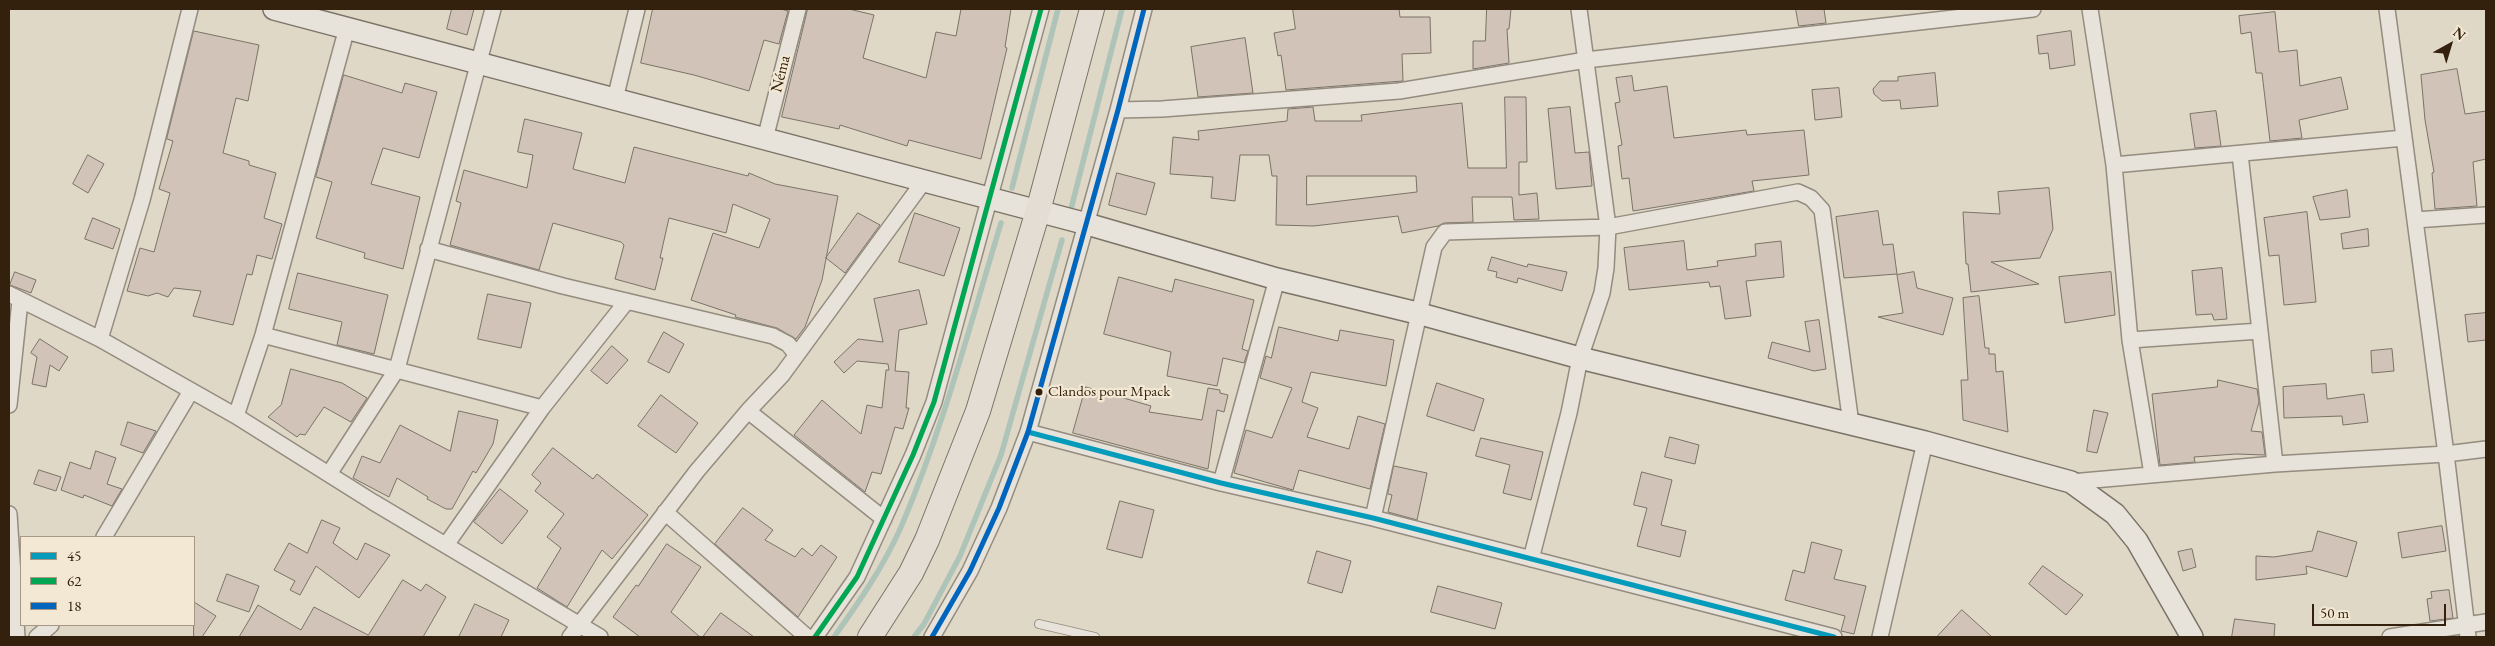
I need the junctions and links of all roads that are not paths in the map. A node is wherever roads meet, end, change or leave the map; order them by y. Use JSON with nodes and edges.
{"nodes":[{"id":1,"x":190,"y":9,"type":"edge"},
{"id":2,"x":274,"y":9,"type":"edge"},
{"id":3,"x":493,"y":9,"type":"edge"},
{"id":4,"x":637,"y":9,"type":"edge"},
{"id":5,"x":798,"y":9,"type":"edge"},
{"id":6,"x":1041,"y":9,"type":"edge"},
{"id":7,"x":1092,"y":9,"type":"edge"},
{"id":8,"x":1144,"y":9,"type":"edge"},
{"id":9,"x":1579,"y":9,"type":"edge"},
{"id":10,"x":2033,"y":9,"type":"edge"},
{"id":11,"x":2090,"y":9,"type":"edge"},
{"id":12,"x":2387,"y":9,"type":"edge"},
{"id":13,"x":2008,"y":10,"type":"edge"},
{"id":14,"x":347,"y":28,"type":"junction"},
{"id":15,"x":1586,"y":60,"type":"junction"},
{"id":16,"x":478,"y":63,"type":"junction"},
{"id":17,"x":615,"y":99,"type":"junction"},
{"id":18,"x":1118,"y":110,"type":"junction"},
{"id":19,"x":2404,"y":138,"type":"junction"},
{"id":20,"x":765,"y":139,"type":"junction"},
{"id":21,"x":2240,"y":154,"type":"junction"},
{"id":22,"x":2114,"y":165,"type":"junction"},
{"id":23,"x":924,"y":181,"type":"junction"},
{"id":24,"x":989,"y":198,"type":"junction"},
{"id":25,"x":1038,"y":211,"type":"junction"},
{"id":26,"x":2486,"y":215,"type":"edge"},
{"id":27,"x":2415,"y":220,"type":"junction"},
{"id":28,"x":1087,"y":224,"type":"junction"},
{"id":29,"x":1608,"y":227,"type":"junction"},
{"id":30,"x":428,"y":249,"type":"junction"},
{"id":31,"x":1277,"y":279,"type":"junction"},
{"id":32,"x":14,"y":298,"type":"edge"},
{"id":33,"x":627,"y":301,"type":"junction"},
{"id":34,"x":1417,"y":313,"type":"junction"},
{"id":35,"x":2260,"y":331,"type":"junction"},
{"id":36,"x":263,"y":335,"type":"junction"},
{"id":37,"x":100,"y":339,"type":"junction"},
{"id":38,"x":2130,"y":340,"type":"junction"},
{"id":39,"x":796,"y":354,"type":"junction"},
{"id":40,"x":1580,"y":358,"type":"junction"},
{"id":41,"x":396,"y":369,"type":"junction"},
{"id":42,"x":191,"y":391,"type":"junction"},
{"id":43,"x":9,"y":405,"type":"edge"},
{"id":44,"x":542,"y":408,"type":"junction"},
{"id":45,"x":748,"y":411,"type":"junction"},
{"id":46,"x":236,"y":416,"type":"junction"},
{"id":47,"x":1851,"y":424,"type":"junction"},
{"id":48,"x":1028,"y":432,"type":"junction"},
{"id":49,"x":1925,"y":442,"type":"junction"},
{"id":50,"x":2486,"y":449,"type":"edge"},
{"id":51,"x":2446,"y":454,"type":"junction"},
{"id":52,"x":2276,"y":464,"type":"junction"},
{"id":53,"x":329,"y":474,"type":"junction"},
{"id":54,"x":2152,"y":474,"type":"junction"},
{"id":55,"x":2071,"y":482,"type":"junction"},
{"id":56,"x":1221,"y":484,"type":"junction"},
{"id":57,"x":665,"y":512,"type":"junction"},
{"id":58,"x":9,"y":514,"type":"edge"},
{"id":59,"x":1373,"y":518,"type":"junction"},
{"id":60,"x":884,"y":519,"type":"junction"},
{"id":61,"x":105,"y":536,"type":"edge"},
{"id":62,"x":446,"y":545,"type":"junction"},
{"id":63,"x":1531,"y":559,"type":"junction"},
{"id":64,"x":2486,"y":622,"type":"edge"},
{"id":65,"x":1039,"y":624,"type":"dead end"},
{"id":66,"x":50,"y":626,"type":"edge"},
{"id":67,"x":575,"y":631,"type":"edge"},
{"id":68,"x":2467,"y":631,"type":"edge"},
{"id":69,"x":17,"y":637,"type":"edge"},
{"id":70,"x":37,"y":637,"type":"edge"},
{"id":71,"x":600,"y":637,"type":"edge"},
{"id":72,"x":807,"y":637,"type":"edge"},
{"id":73,"x":815,"y":637,"type":"edge"},
{"id":74,"x":870,"y":637,"type":"edge"},
{"id":75,"x":932,"y":637,"type":"edge"},
{"id":76,"x":1095,"y":637,"type":"edge"},
{"id":77,"x":1834,"y":637,"type":"edge"},
{"id":78,"x":1880,"y":637,"type":"edge"},
{"id":79,"x":2192,"y":637,"type":"edge"},
{"id":80,"x":2390,"y":637,"type":"edge"}],
"edges":[{"from":1,"to":37,"type":"street"},
{"from":2,"to":14,"type":"main road"},
{"from":3,"to":16,"type":"street"},
{"from":4,"to":17,"type":"street"},
{"from":5,"to":20,"type":"street","name":"Néma"},
{"from":6,"to":24,"type":"street"},
{"from":7,"to":25,"type":"highway"},
{"from":8,"to":18,"type":"street"},
{"from":9,"to":15,"type":"street"},
{"from":10,"to":13,"type":"street"},
{"from":11,"to":22,"type":"street"},
{"from":12,"to":19,"type":"street"},
{"from":13,"to":15,"type":"street"},
{"from":14,"to":16,"type":"main road"},
{"from":14,"to":36,"type":"street"},
{"from":15,"to":18,"type":"street"},
{"from":15,"to":29,"type":"street"},
{"from":16,"to":17,"type":"main road"},
{"from":16,"to":30,"type":"street"},
{"from":17,"to":20,"type":"main road"},
{"from":18,"to":28,"type":"street"},
{"from":19,"to":21,"type":"street"},
{"from":19,"to":27,"type":"street"},
{"from":20,"to":23,"type":"main road"},
{"from":21,"to":22,"type":"street"},
{"from":21,"to":35,"type":"street"},
{"from":22,"to":38,"type":"street"},
{"from":23,"to":24,"type":"main road"},
{"from":23,"to":39,"type":"street"},
{"from":24,"to":25,"type":"main road"},
{"from":24,"to":60,"type":"street"},
{"from":25,"to":28,"type":"main road"},
{"from":25,"to":74,"type":"highway"},
{"from":26,"to":27,"type":"street"},
{"from":27,"to":51,"type":"street"},
{"from":28,"to":31,"type":"main road"},
{"from":28,"to":48,"type":"street"},
{"from":29,"to":34,"type":"street"},
{"from":29,"to":40,"type":"street"},
{"from":29,"to":47,"type":"street"},
{"from":30,"to":33,"type":"street"},
{"from":30,"to":41,"type":"street"},
{"from":31,"to":34,"type":"main road"},
{"from":31,"to":56,"type":"street"},
{"from":32,"to":37,"type":"street"},
{"from":32,"to":43,"type":"street"},
{"from":33,"to":39,"type":"street"},
{"from":33,"to":44,"type":"street"},
{"from":34,"to":40,"type":"main road"},
{"from":34,"to":59,"type":"street"},
{"from":35,"to":38,"type":"street"},
{"from":35,"to":52,"type":"street"},
{"from":36,"to":41,"type":"street"},
{"from":36,"to":46,"type":"street"},
{"from":37,"to":42,"type":"street"},
{"from":38,"to":54,"type":"street"},
{"from":39,"to":45,"type":"street"},
{"from":40,"to":47,"type":"main road"},
{"from":40,"to":63,"type":"street"},
{"from":41,"to":44,"type":"street"},
{"from":41,"to":53,"type":"street"},
{"from":42,"to":46,"type":"street"},
{"from":42,"to":61,"type":"street"},
{"from":44,"to":62,"type":"street"},
{"from":45,"to":57,"type":"street"},
{"from":45,"to":60,"type":"street"},
{"from":46,"to":53,"type":"street"},
{"from":47,"to":49,"type":"main road"},
{"from":48,"to":56,"type":"street"},
{"from":48,"to":75,"type":"street"},
{"from":49,"to":55,"type":"main road"},
{"from":49,"to":78,"type":"street"},
{"from":50,"to":51,"type":"street"},
{"from":51,"to":52,"type":"street"},
{"from":51,"to":68,"type":"street"},
{"from":52,"to":54,"type":"street"},
{"from":53,"to":62,"type":"street"},
{"from":54,"to":55,"type":"street"},
{"from":55,"to":79,"type":"main road"},
{"from":56,"to":59,"type":"street"},
{"from":57,"to":67,"type":"street"},
{"from":57,"to":72,"type":"street"},
{"from":58,"to":69,"type":"street"},
{"from":59,"to":63,"type":"street"},
{"from":60,"to":73,"type":"street"},
{"from":62,"to":67,"type":"street"},
{"from":63,"to":77,"type":"street"},
{"from":64,"to":68,"type":"street"},
{"from":65,"to":76,"type":"lane"},
{"from":66,"to":70,"type":"street"},
{"from":67,"to":71,"type":"street"},
{"from":68,"to":80,"type":"street"}]}
